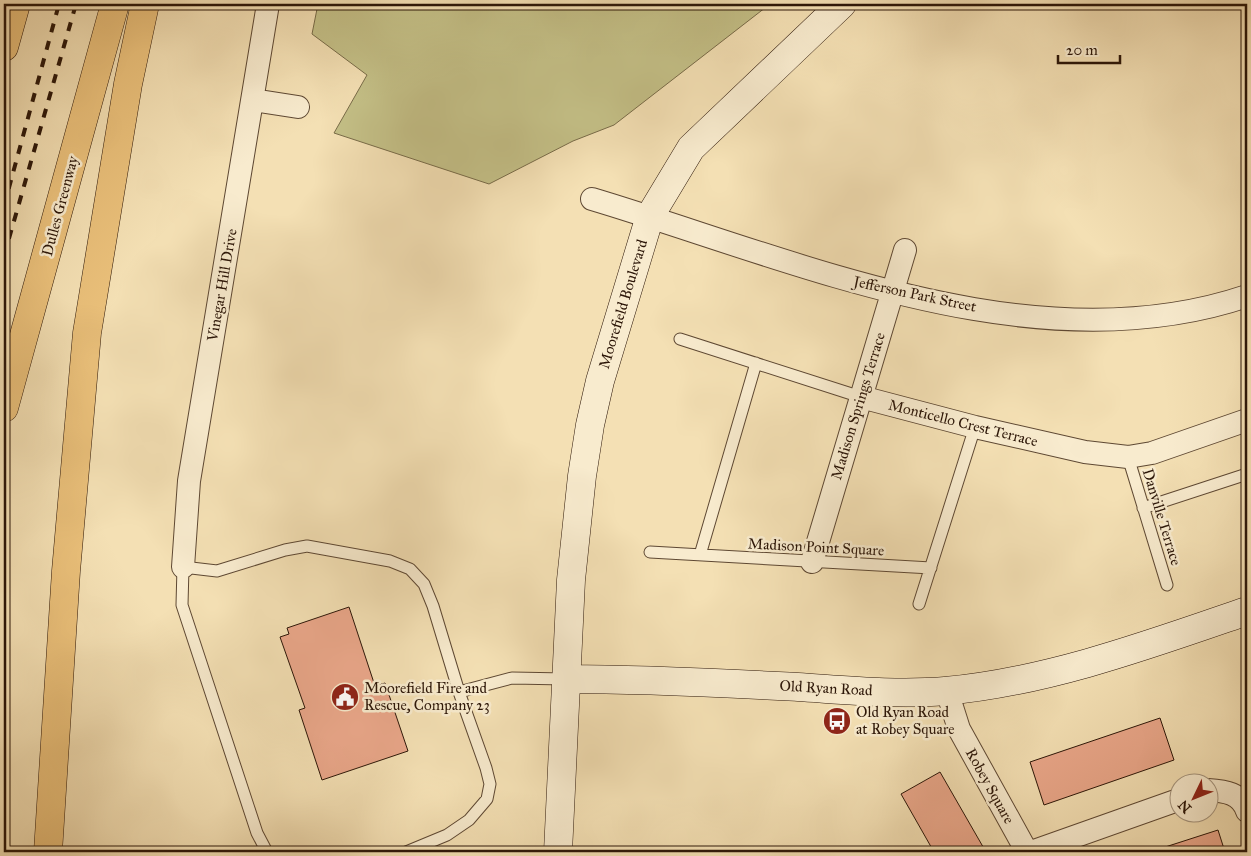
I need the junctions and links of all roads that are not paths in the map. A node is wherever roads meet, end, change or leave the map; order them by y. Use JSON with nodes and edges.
{"nodes":[{"id":1,"x":16,"y":4,"type":"edge"},
{"id":2,"x":115,"y":4,"type":"edge"},
{"id":3,"x":145,"y":4,"type":"edge"},
{"id":4,"x":268,"y":4,"type":"edge"},
{"id":5,"x":842,"y":4,"type":"edge"},
{"id":6,"x":4,"y":47,"type":"edge"},
{"id":7,"x":253,"y":100,"type":"junction"},
{"id":8,"x":298,"y":107,"type":"dead end"},
{"id":9,"x":592,"y":199,"type":"dead end"},
{"id":10,"x":650,"y":216,"type":"junction"},
{"id":11,"x":905,"y":250,"type":"dead end"},
{"id":12,"x":893,"y":291,"type":"junction"},
{"id":13,"x":1247,"y":296,"type":"edge"},
{"id":14,"x":680,"y":339,"type":"dead end"},
{"id":15,"x":756,"y":363,"type":"junction"},
{"id":16,"x":861,"y":397,"type":"junction"},
{"id":17,"x":4,"y":408,"type":"edge"},
{"id":18,"x":1247,"y":420,"type":"edge"},
{"id":19,"x":975,"y":427,"type":"junction"},
{"id":20,"x":1128,"y":457,"type":"junction"},
{"id":21,"x":1247,"y":474,"type":"edge"},
{"id":22,"x":1143,"y":508,"type":"junction"},
{"id":23,"x":650,"y":552,"type":"dead end"},
{"id":24,"x":700,"y":555,"type":"junction"},
{"id":25,"x":812,"y":562,"type":"junction"},
{"id":26,"x":183,"y":567,"type":"junction"},
{"id":27,"x":931,"y":568,"type":"junction"},
{"id":28,"x":1167,"y":585,"type":"dead end"},
{"id":29,"x":920,"y":604,"type":"dead end"},
{"id":30,"x":1247,"y":611,"type":"edge"},
{"id":31,"x":568,"y":679,"type":"junction"},
{"id":32,"x":947,"y":690,"type":"junction"},
{"id":33,"x":459,"y":692,"type":"junction"},
{"id":34,"x":1218,"y":790,"type":"edge"},
{"id":35,"x":1168,"y":804,"type":"edge"},
{"id":36,"x":1247,"y":811,"type":"edge"},
{"id":37,"x":48,"y":852,"type":"edge"},
{"id":38,"x":267,"y":852,"type":"edge"},
{"id":39,"x":406,"y":852,"type":"edge"},
{"id":40,"x":558,"y":852,"type":"edge"},
{"id":41,"x":1027,"y":852,"type":"edge"},
{"id":42,"x":1031,"y":852,"type":"edge"}],
"edges":[{"from":1,"to":6,"type":"highway"},
{"from":2,"to":17,"type":"highway","name":"Dulles Greenway"},
{"from":3,"to":37,"type":"highway"},
{"from":4,"to":7,"type":"street","name":"Vinegar Hill Drive"},
{"from":5,"to":10,"type":"street","name":"Moorefield Boulevard"},
{"from":7,"to":8,"type":"street"},
{"from":7,"to":26,"type":"street","name":"Vinegar Hill Drive"},
{"from":9,"to":10,"type":"street","name":"Jefferson Park Street"},
{"from":10,"to":12,"type":"street","name":"Jefferson Park Street"},
{"from":10,"to":31,"type":"street","name":"Moorefield Boulevard"},
{"from":11,"to":12,"type":"street","name":"Madison Springs Terrace"},
{"from":12,"to":13,"type":"street","name":"Jefferson Park Street"},
{"from":12,"to":16,"type":"street","name":"Madison Springs Terrace"},
{"from":14,"to":15,"type":"lane","name":"Monticello Crest Terrace"},
{"from":15,"to":16,"type":"lane","name":"Monticello Crest Terrace"},
{"from":15,"to":24,"type":"lane"},
{"from":16,"to":19,"type":"street","name":"Monticello Crest Terrace"},
{"from":16,"to":25,"type":"street","name":"Madison Springs Terrace"},
{"from":18,"to":20,"type":"street","name":"Monticello Crest Terrace"},
{"from":19,"to":20,"type":"street","name":"Monticello Crest Terrace"},
{"from":19,"to":27,"type":"lane"},
{"from":20,"to":22,"type":"lane","name":"Danville Terrace"},
{"from":21,"to":22,"type":"lane"},
{"from":22,"to":28,"type":"lane","name":"Danville Terrace"},
{"from":23,"to":24,"type":"lane","name":"Madison Point Square"},
{"from":24,"to":25,"type":"lane","name":"Madison Point Square"},
{"from":25,"to":27,"type":"lane","name":"Madison Point Square"},
{"from":26,"to":33,"type":"lane"},
{"from":26,"to":38,"type":"lane"},
{"from":27,"to":29,"type":"lane"},
{"from":30,"to":32,"type":"street","name":"Old Ryan Road"},
{"from":31,"to":32,"type":"street","name":"Old Ryan Road"},
{"from":31,"to":33,"type":"lane"},
{"from":31,"to":40,"type":"street"},
{"from":32,"to":41,"type":"street","name":"Robey Square"},
{"from":33,"to":39,"type":"lane"},
{"from":34,"to":36,"type":"street"},
{"from":35,"to":42,"type":"street"}]}
